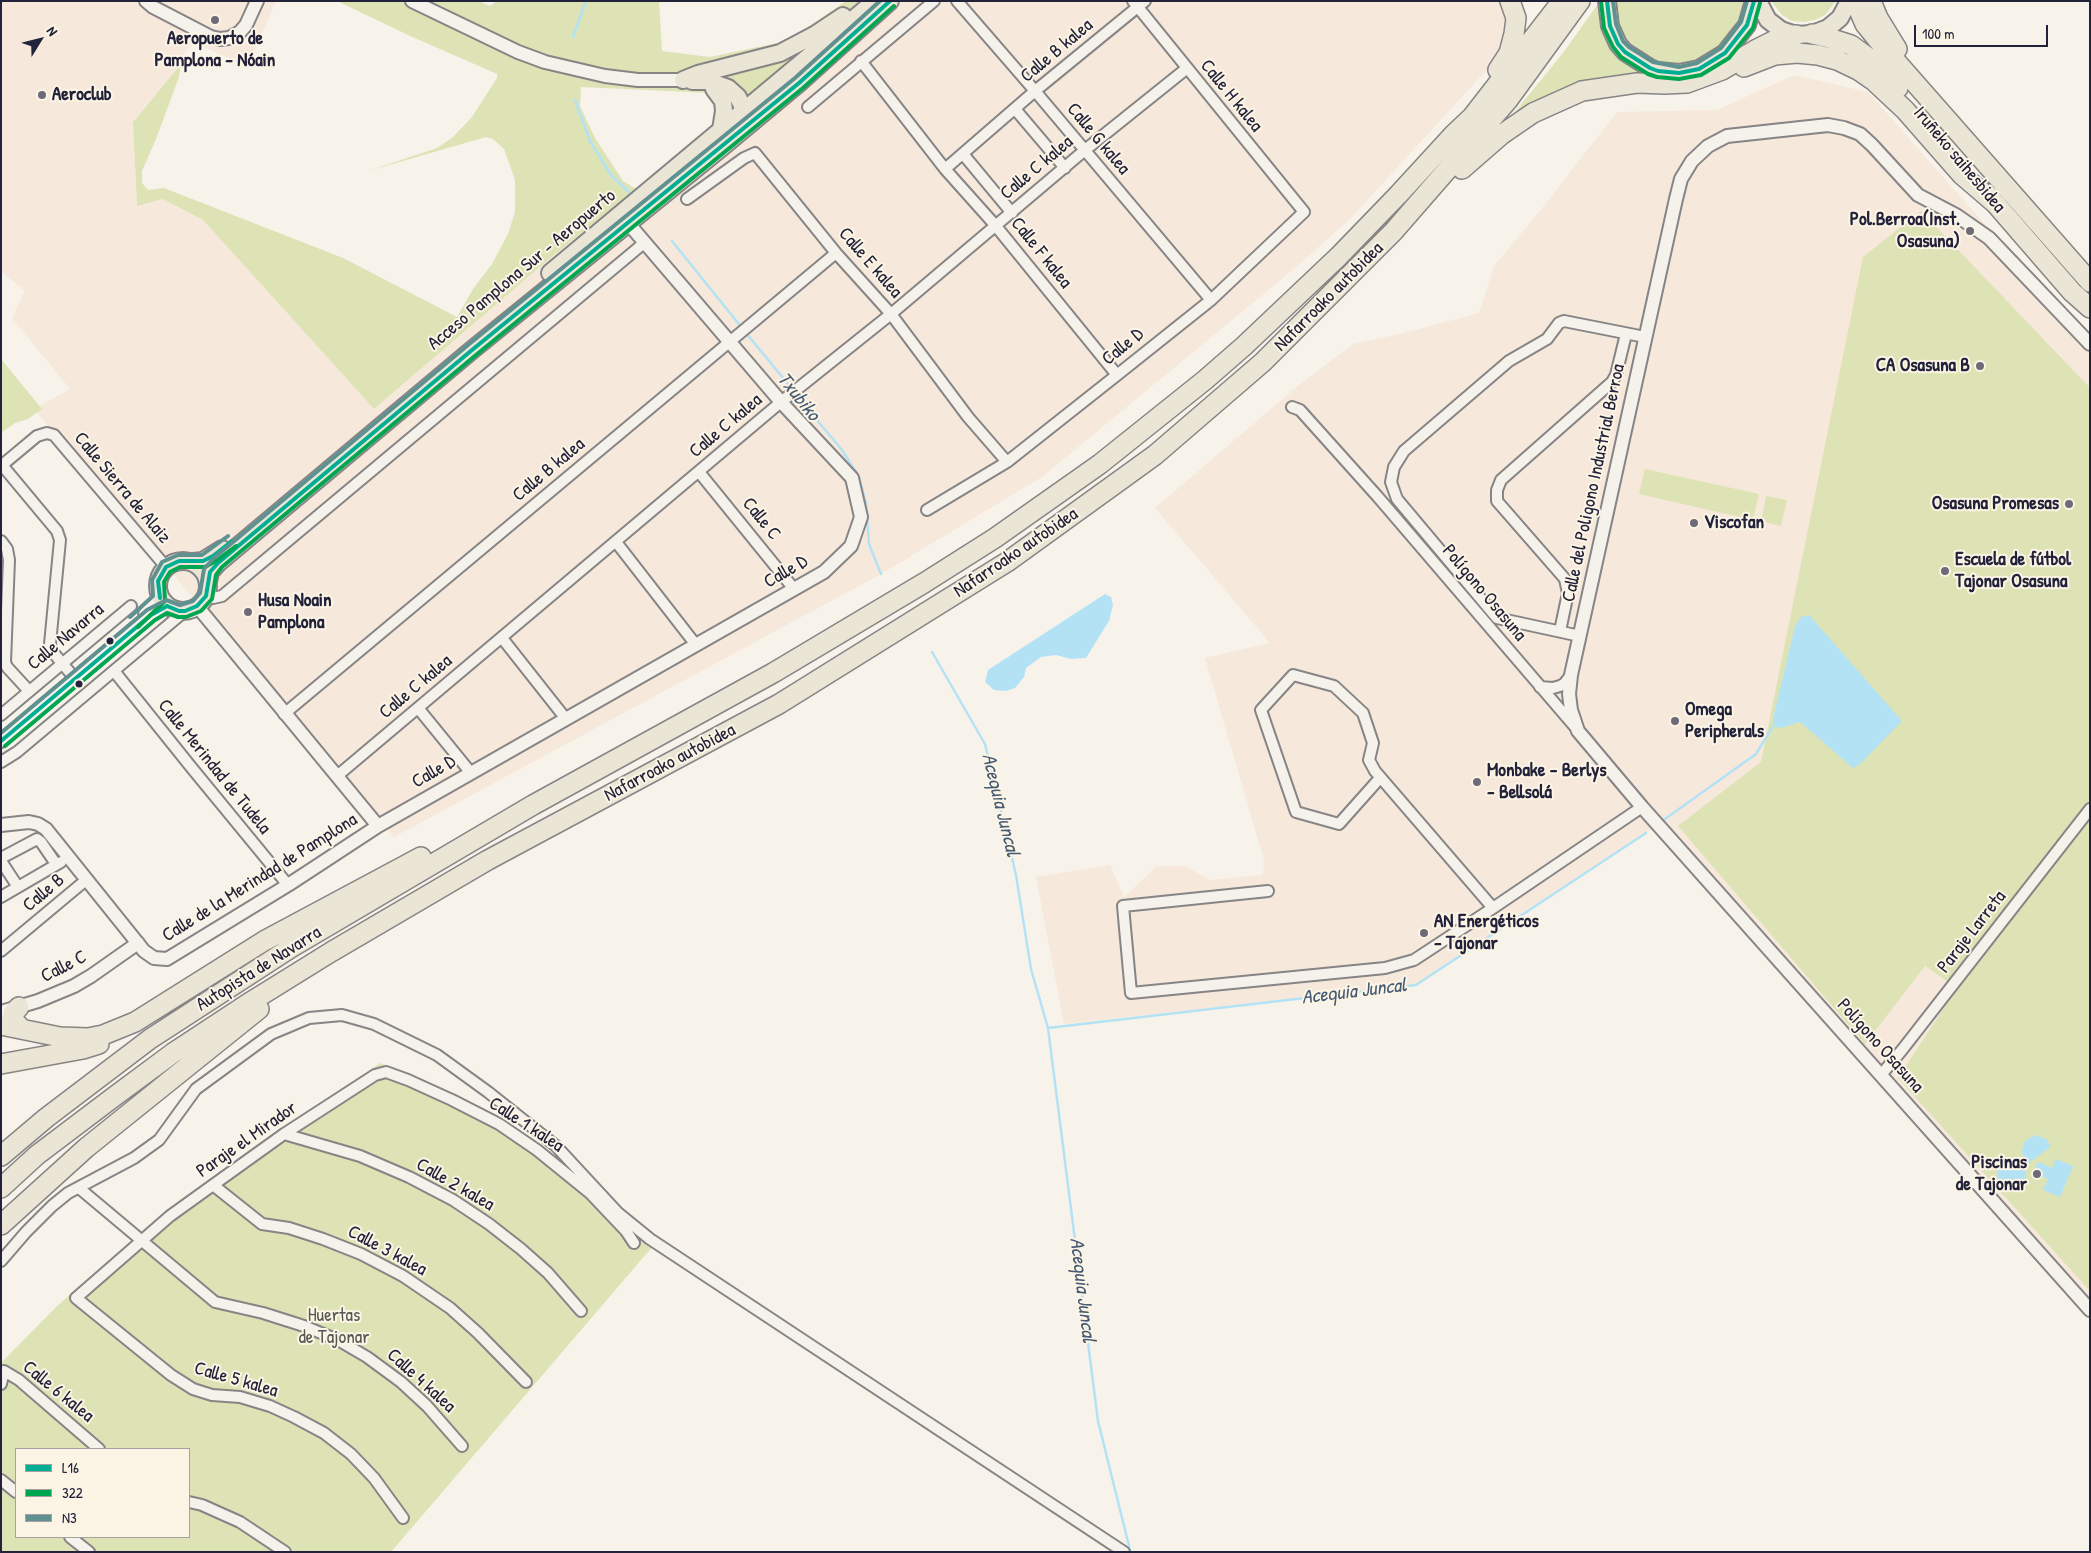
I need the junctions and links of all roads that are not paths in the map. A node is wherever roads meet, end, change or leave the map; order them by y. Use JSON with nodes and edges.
{"nodes":[{"id":1,"x":146,"y":1,"type":"edge"},
{"id":2,"x":258,"y":1,"type":"edge"},
{"id":3,"x":412,"y":1,"type":"edge"},
{"id":4,"x":863,"y":1,"type":"edge"},
{"id":5,"x":875,"y":1,"type":"edge"},
{"id":6,"x":890,"y":1,"type":"edge"},
{"id":7,"x":934,"y":1,"type":"edge"},
{"id":8,"x":957,"y":1,"type":"edge"},
{"id":9,"x":1510,"y":1,"type":"edge"},
{"id":10,"x":1562,"y":1,"type":"edge"},
{"id":11,"x":1580,"y":1,"type":"edge"},
{"id":12,"x":1607,"y":1,"type":"edge"},
{"id":13,"x":1756,"y":1,"type":"edge"},
{"id":14,"x":1849,"y":1,"type":"edge"},
{"id":15,"x":1855,"y":1,"type":"edge"},
{"id":16,"x":1871,"y":1,"type":"edge"},
{"id":17,"x":1138,"y":3,"type":"edge"},
{"id":18,"x":1804,"y":34,"type":"junction"},
{"id":19,"x":861,"y":61,"type":"junction"},
{"id":20,"x":1186,"y":69,"type":"junction"},
{"id":21,"x":690,"y":81,"type":"junction"},
{"id":22,"x":799,"y":83,"type":"junction"},
{"id":23,"x":1612,"y":87,"type":"junction"},
{"id":24,"x":714,"y":89,"type":"junction"},
{"id":25,"x":1035,"y":91,"type":"junction"},
{"id":26,"x":808,"y":107,"type":"dead end"},
{"id":27,"x":1015,"y":109,"type":"junction"},
{"id":28,"x":744,"y":110,"type":"junction"},
{"id":29,"x":721,"y":130,"type":"junction"},
{"id":30,"x":1454,"y":134,"type":"junction"},
{"id":31,"x":721,"y":148,"type":"junction"},
{"id":32,"x":1085,"y":150,"type":"junction"},
{"id":33,"x":963,"y":154,"type":"junction"},
{"id":34,"x":1979,"y":157,"type":"junction"},
{"id":35,"x":1065,"y":168,"type":"junction"},
{"id":36,"x":945,"y":169,"type":"junction"},
{"id":37,"x":687,"y":199,"type":"dead end"},
{"id":38,"x":1997,"y":205,"type":"junction"},
{"id":39,"x":1304,"y":212,"type":"joint"},
{"id":40,"x":1012,"y":213,"type":"junction"},
{"id":41,"x":628,"y":223,"type":"junction"},
{"id":42,"x":995,"y":225,"type":"junction"},
{"id":43,"x":2026,"y":239,"type":"junction"},
{"id":44,"x":644,"y":243,"type":"junction"},
{"id":45,"x":836,"y":252,"type":"junction"},
{"id":46,"x":2090,"y":282,"type":"edge"},
{"id":47,"x":1211,"y":300,"type":"junction"},
{"id":48,"x":2090,"y":308,"type":"edge"},
{"id":49,"x":891,"y":314,"type":"junction"},
{"id":50,"x":2090,"y":319,"type":"edge"},
{"id":51,"x":1626,"y":334,"type":"junction"},
{"id":52,"x":735,"y":338,"type":"junction"},
{"id":53,"x":1645,"y":338,"type":"junction"},
{"id":54,"x":2090,"y":344,"type":"edge"},
{"id":55,"x":1117,"y":375,"type":"junction"},
{"id":56,"x":781,"y":402,"type":"junction"},
{"id":57,"x":1292,"y":407,"type":"dead end"},
{"id":58,"x":1155,"y":455,"type":"junction"},
{"id":59,"x":1007,"y":462,"type":"junction"},
{"id":60,"x":2,"y":466,"type":"edge"},
{"id":61,"x":698,"y":472,"type":"junction"},
{"id":62,"x":927,"y":510,"type":"dead end"},
{"id":63,"x":1,"y":541,"type":"edge"},
{"id":64,"x":616,"y":542,"type":"junction"},
{"id":65,"x":193,"y":562,"type":"junction"},
{"id":66,"x":166,"y":567,"type":"junction"},
{"id":67,"x":794,"y":589,"type":"junction"},
{"id":68,"x":199,"y":599,"type":"junction"},
{"id":69,"x":164,"y":602,"type":"junction"},
{"id":70,"x":131,"y":606,"type":"dead end"},
{"id":71,"x":1560,"y":631,"type":"junction"},
{"id":72,"x":1580,"y":636,"type":"junction"},
{"id":73,"x":502,"y":638,"type":"junction"},
{"id":74,"x":696,"y":645,"type":"junction"},
{"id":75,"x":62,"y":663,"type":"junction"},
{"id":76,"x":114,"y":671,"type":"junction"},
{"id":77,"x":72,"y":675,"type":"junction"},
{"id":78,"x":1572,"y":675,"type":"junction"},
{"id":79,"x":1540,"y":687,"type":"junction"},
{"id":80,"x":29,"y":691,"type":"junction"},
{"id":81,"x":418,"y":708,"type":"junction"},
{"id":82,"x":284,"y":714,"type":"junction"},
{"id":83,"x":1,"y":715,"type":"edge"},
{"id":84,"x":566,"y":719,"type":"junction"},
{"id":85,"x":1578,"y":731,"type":"junction"},
{"id":86,"x":1,"y":735,"type":"edge"},
{"id":87,"x":1,"y":741,"type":"edge"},
{"id":88,"x":1,"y":762,"type":"edge"},
{"id":89,"x":471,"y":773,"type":"junction"},
{"id":90,"x":337,"y":776,"type":"junction"},
{"id":91,"x":1380,"y":778,"type":"junction"},
{"id":92,"x":533,"y":805,"type":"junction"},
{"id":93,"x":1642,"y":807,"type":"junction"},
{"id":94,"x":2090,"y":809,"type":"edge"},
{"id":95,"x":1,"y":825,"type":"edge"},
{"id":96,"x":378,"y":826,"type":"junction"},
{"id":97,"x":68,"y":857,"type":"junction"},
{"id":98,"x":56,"y":864,"type":"junction"},
{"id":99,"x":86,"y":880,"type":"junction"},
{"id":100,"x":288,"y":885,"type":"junction"},
{"id":101,"x":18,"y":887,"type":"junction"},
{"id":102,"x":1268,"y":891,"type":"dead end"},
{"id":103,"x":1,"y":897,"type":"edge"},
{"id":104,"x":1493,"y":908,"type":"junction"},
{"id":105,"x":281,"y":933,"type":"junction"},
{"id":106,"x":138,"y":943,"type":"junction"},
{"id":107,"x":1,"y":951,"type":"edge"},
{"id":108,"x":331,"y":952,"type":"junction"},
{"id":109,"x":10,"y":1010,"type":"edge"},
{"id":110,"x":1,"y":1025,"type":"edge"},
{"id":111,"x":21,"y":1028,"type":"junction"},
{"id":112,"x":1,"y":1064,"type":"edge"},
{"id":113,"x":375,"y":1075,"type":"joint"},
{"id":114,"x":1881,"y":1075,"type":"junction"},
{"id":115,"x":284,"y":1134,"type":"junction"},
{"id":116,"x":1,"y":1156,"type":"edge"},
{"id":117,"x":213,"y":1184,"type":"junction"},
{"id":118,"x":1,"y":1188,"type":"edge"},
{"id":119,"x":79,"y":1188,"type":"junction"},
{"id":120,"x":1,"y":1225,"type":"edge"},
{"id":121,"x":142,"y":1240,"type":"junction"},
{"id":122,"x":634,"y":1243,"type":"dead end"},
{"id":123,"x":1,"y":1261,"type":"edge"},
{"id":124,"x":76,"y":1298,"type":"joint"},
{"id":125,"x":2090,"y":1310,"type":"edge"},
{"id":126,"x":581,"y":1311,"type":"dead end"},
{"id":127,"x":526,"y":1382,"type":"dead end"},
{"id":128,"x":1,"y":1384,"type":"edge"},
{"id":129,"x":462,"y":1446,"type":"dead end"},
{"id":130,"x":98,"y":1448,"type":"edge"},
{"id":131,"x":1,"y":1480,"type":"edge"},
{"id":132,"x":15,"y":1491,"type":"edge"},
{"id":133,"x":190,"y":1502,"type":"edge"},
{"id":134,"x":403,"y":1518,"type":"dead end"},
{"id":135,"x":71,"y":1538,"type":"edge"},
{"id":136,"x":1112,"y":1549,"type":"edge"},
{"id":137,"x":88,"y":1552,"type":"edge"},
{"id":138,"x":285,"y":1552,"type":"edge"},
{"id":139,"x":1124,"y":1552,"type":"edge"}],
"edges":[{"from":1,"to":2,"type":"street"},
{"from":3,"to":21,"type":"street"},
{"from":4,"to":21,"type":"highway"},
{"from":5,"to":28,"type":"highway","name":"Acceso Pamplona Sur - Aeropuerto"},
{"from":6,"to":22,"type":"highway","name":"Acceso Pamplona Sur - Aeropuerto"},
{"from":7,"to":19,"type":"street"},
{"from":8,"to":25,"type":"street","name":"Calle G kalea"},
{"from":9,"to":30,"type":"highway"},
{"from":10,"to":30,"type":"highway","name":"Nafarroako autobidea"},
{"from":11,"to":58,"type":"highway","name":"Nafarroako autobidea"},
{"from":12,"to":13,"type":"highway"},
{"from":13,"to":18,"type":"highway"},
{"from":14,"to":18,"type":"highway"},
{"from":15,"to":34,"type":"highway","name":"Iruñeko saihesbidea"},
{"from":16,"to":34,"type":"highway"},
{"from":17,"to":20,"type":"street","name":"Calle H kalea"},
{"from":17,"to":25,"type":"street","name":"Calle B kalea"},
{"from":18,"to":23,"type":"highway"},
{"from":18,"to":38,"type":"highway","name":"Iruñeko saihesbidea"},
{"from":19,"to":26,"type":"street"},
{"from":19,"to":36,"type":"street","name":"Calle F kalea"},
{"from":20,"to":32,"type":"street","name":"Calle C kalea"},
{"from":20,"to":39,"type":"street","name":"Calle H kalea"},
{"from":21,"to":24,"type":"highway"},
{"from":21,"to":28,"type":"highway"},
{"from":22,"to":28,"type":"highway"},
{"from":22,"to":31,"type":"highway","name":"Acceso Pamplona Sur - Aeropuerto"},
{"from":23,"to":38,"type":"highway"},
{"from":23,"to":58,"type":"highway"},
{"from":24,"to":28,"type":"highway"},
{"from":24,"to":29,"type":"highway"},
{"from":25,"to":27,"type":"street","name":"Calle B kalea"},
{"from":25,"to":32,"type":"street","name":"Calle G kalea"},
{"from":27,"to":33,"type":"street","name":"Calle B kalea"},
{"from":27,"to":35,"type":"street","name":"Calle B kalea"},
{"from":28,"to":29,"type":"highway","name":"Acceso Pamplona Sur - Aeropuerto"},
{"from":28,"to":31,"type":"highway"},
{"from":29,"to":65,"type":"highway","name":"Acceso Pamplona Sur - Aeropuerto"},
{"from":30,"to":92,"type":"highway","name":"Nafarroako autobidea"},
{"from":31,"to":41,"type":"highway","name":"Acceso Pamplona Sur - Aeropuerto"},
{"from":32,"to":35,"type":"street","name":"Calle C kalea"},
{"from":32,"to":47,"type":"street","name":"Calle G kalea"},
{"from":33,"to":36,"type":"street","name":"Calle B kalea"},
{"from":33,"to":40,"type":"street"},
{"from":34,"to":46,"type":"highway","name":"Iruñeko saihesbidea"},
{"from":35,"to":40,"type":"street","name":"Calle C kalea"},
{"from":36,"to":42,"type":"street","name":"Calle F kalea"},
{"from":37,"to":45,"type":"street","name":"Calle E kalea"},
{"from":38,"to":43,"type":"highway","name":"Iruñeko saihesbidea"},
{"from":39,"to":47,"type":"street","name":"Calle D"},
{"from":40,"to":42,"type":"street","name":"Calle C kalea"},
{"from":41,"to":44,"type":"street","name":"Calle D"},
{"from":41,"to":68,"type":"highway","name":"Acceso Pamplona Sur - Aeropuerto"},
{"from":42,"to":49,"type":"street","name":"Calle C kalea"},
{"from":42,"to":55,"type":"street","name":"Calle F kalea"},
{"from":43,"to":48,"type":"highway","name":"Iruñeko saihesbidea"},
{"from":43,"to":50,"type":"highway"},
{"from":44,"to":52,"type":"street","name":"Calle D"},
{"from":44,"to":68,"type":"street"},
{"from":45,"to":49,"type":"street","name":"Calle E kalea"},
{"from":45,"to":52,"type":"street","name":"Calle B kalea"},
{"from":47,"to":55,"type":"street","name":"Calle D"},
{"from":49,"to":56,"type":"street","name":"Calle C kalea"},
{"from":49,"to":59,"type":"street","name":"Calle E kalea"},
{"from":51,"to":53,"type":"street"},
{"from":51,"to":71,"type":"street","name":"Calle del Poligono Industrial Berroa"},
{"from":51,"to":71,"type":"street"},
{"from":52,"to":56,"type":"street","name":"Calle D"},
{"from":52,"to":82,"type":"street","name":"Calle B kalea"},
{"from":53,"to":54,"type":"street","name":"Calle del Poligono Industrial Berroa"},
{"from":53,"to":72,"type":"street","name":"Calle del Poligono Industrial Berroa"},
{"from":55,"to":59,"type":"street","name":"Calle D"},
{"from":56,"to":61,"type":"street","name":"Calle C kalea"},
{"from":56,"to":67,"type":"street","name":"Calle D"},
{"from":57,"to":79,"type":"street","name":"Polígono Osasuna"},
{"from":58,"to":108,"type":"highway","name":"Nafarroako autobidea"},
{"from":59,"to":62,"type":"street","name":"Calle D"},
{"from":60,"to":66,"type":"street","name":"Calle Sierra de Alaiz"},
{"from":60,"to":75,"type":"street"},
{"from":61,"to":64,"type":"street","name":"Calle C kalea"},
{"from":61,"to":67,"type":"street","name":"Calle C"},
{"from":63,"to":80,"type":"street"},
{"from":64,"to":73,"type":"street","name":"Calle C kalea"},
{"from":64,"to":74,"type":"street"},
{"from":65,"to":66,"type":"highway"},
{"from":65,"to":68,"type":"highway"},
{"from":66,"to":69,"type":"highway"},
{"from":67,"to":74,"type":"street","name":"Calle D"},
{"from":68,"to":69,"type":"highway"},
{"from":68,"to":76,"type":"street"},
{"from":68,"to":82,"type":"street","name":"Calle de la Merindad de Pamplona"},
{"from":69,"to":77,"type":"street"},
{"from":69,"to":87,"type":"street"},
{"from":70,"to":75,"type":"street","name":"Calle Navarra"},
{"from":71,"to":72,"type":"street"},
{"from":72,"to":78,"type":"street","name":"Calle del Poligono Industrial Berroa"},
{"from":73,"to":81,"type":"street","name":"Calle C kalea"},
{"from":73,"to":84,"type":"street"},
{"from":74,"to":84,"type":"street","name":"Calle D"},
{"from":75,"to":77,"type":"street"},
{"from":75,"to":80,"type":"street","name":"Calle Navarra"},
{"from":76,"to":88,"type":"street"},
{"from":76,"to":100,"type":"street","name":"Calle Merindad de Tudela"},
{"from":77,"to":86,"type":"street"},
{"from":78,"to":79,"type":"street"},
{"from":78,"to":85,"type":"street","name":"Calle del Poligono Industrial Berroa"},
{"from":79,"to":85,"type":"street","name":"Polígono Osasuna"},
{"from":80,"to":83,"type":"street","name":"Calle Navarra"},
{"from":81,"to":89,"type":"street"},
{"from":81,"to":90,"type":"street","name":"Calle C kalea"},
{"from":82,"to":90,"type":"street","name":"Calle de la Merindad de Pamplona"},
{"from":84,"to":89,"type":"street","name":"Calle D"},
{"from":85,"to":93,"type":"street","name":"Polígono Osasuna"},
{"from":89,"to":96,"type":"street","name":"Calle D"},
{"from":90,"to":96,"type":"street","name":"Calle de la Merindad de Pamplona"},
{"from":91,"to":91,"type":"street"},
{"from":91,"to":104,"type":"street"},
{"from":92,"to":105,"type":"highway"},
{"from":92,"to":116,"type":"highway","name":"Autopista de Navarra"},
{"from":93,"to":104,"type":"street"},
{"from":93,"to":114,"type":"street","name":"Polígono Osasuna"},
{"from":94,"to":114,"type":"street","name":"Paraje Larreta"},
{"from":95,"to":97,"type":"street","name":"Calle de la Merindad de Pamplona"},
{"from":96,"to":100,"type":"street","name":"Calle de la Merindad de Pamplona"},
{"from":97,"to":98,"type":"street"},
{"from":97,"to":99,"type":"street","name":"Calle de la Merindad de Pamplona"},
{"from":98,"to":101,"type":"street"},
{"from":98,"to":101,"type":"street"},
{"from":99,"to":106,"type":"street","name":"Calle de la Merindad de Pamplona"},
{"from":99,"to":107,"type":"street","name":"Calle B"},
{"from":100,"to":106,"type":"street","name":"Calle de la Merindad de Pamplona"},
{"from":101,"to":103,"type":"street"},
{"from":102,"to":104,"type":"street"},
{"from":105,"to":111,"type":"highway"},
{"from":105,"to":112,"type":"highway"},
{"from":106,"to":109,"type":"street","name":"Calle C"},
{"from":108,"to":118,"type":"highway","name":"Autopista de Navarra"},
{"from":108,"to":120,"type":"highway"},
{"from":109,"to":111,"type":"highway"},
{"from":110,"to":111,"type":"highway"},
{"from":113,"to":115,"type":"street","name":"Paraje el Mirador"},
{"from":113,"to":122,"type":"street","name":"Calle 1 kalea"},
{"from":114,"to":125,"type":"street","name":"Polígono Osasuna"},
{"from":115,"to":117,"type":"street","name":"Paraje el Mirador"},
{"from":115,"to":126,"type":"street","name":"Calle 2 kalea"},
{"from":117,"to":121,"type":"street","name":"Paraje el Mirador"},
{"from":117,"to":127,"type":"street","name":"Calle 3 kalea"},
{"from":119,"to":121,"type":"street"},
{"from":119,"to":123,"type":"street"},
{"from":119,"to":136,"type":"street"},
{"from":121,"to":124,"type":"street","name":"Paraje el Mirador"},
{"from":121,"to":129,"type":"street","name":"Calle 4 kalea"},
{"from":124,"to":134,"type":"street","name":"Calle 5 kalea"},
{"from":128,"to":130,"type":"street","name":"Calle 6 kalea"},
{"from":131,"to":132,"type":"street"},
{"from":133,"to":138,"type":"street"},
{"from":135,"to":137,"type":"street"},
{"from":136,"to":139,"type":"street"}]}
